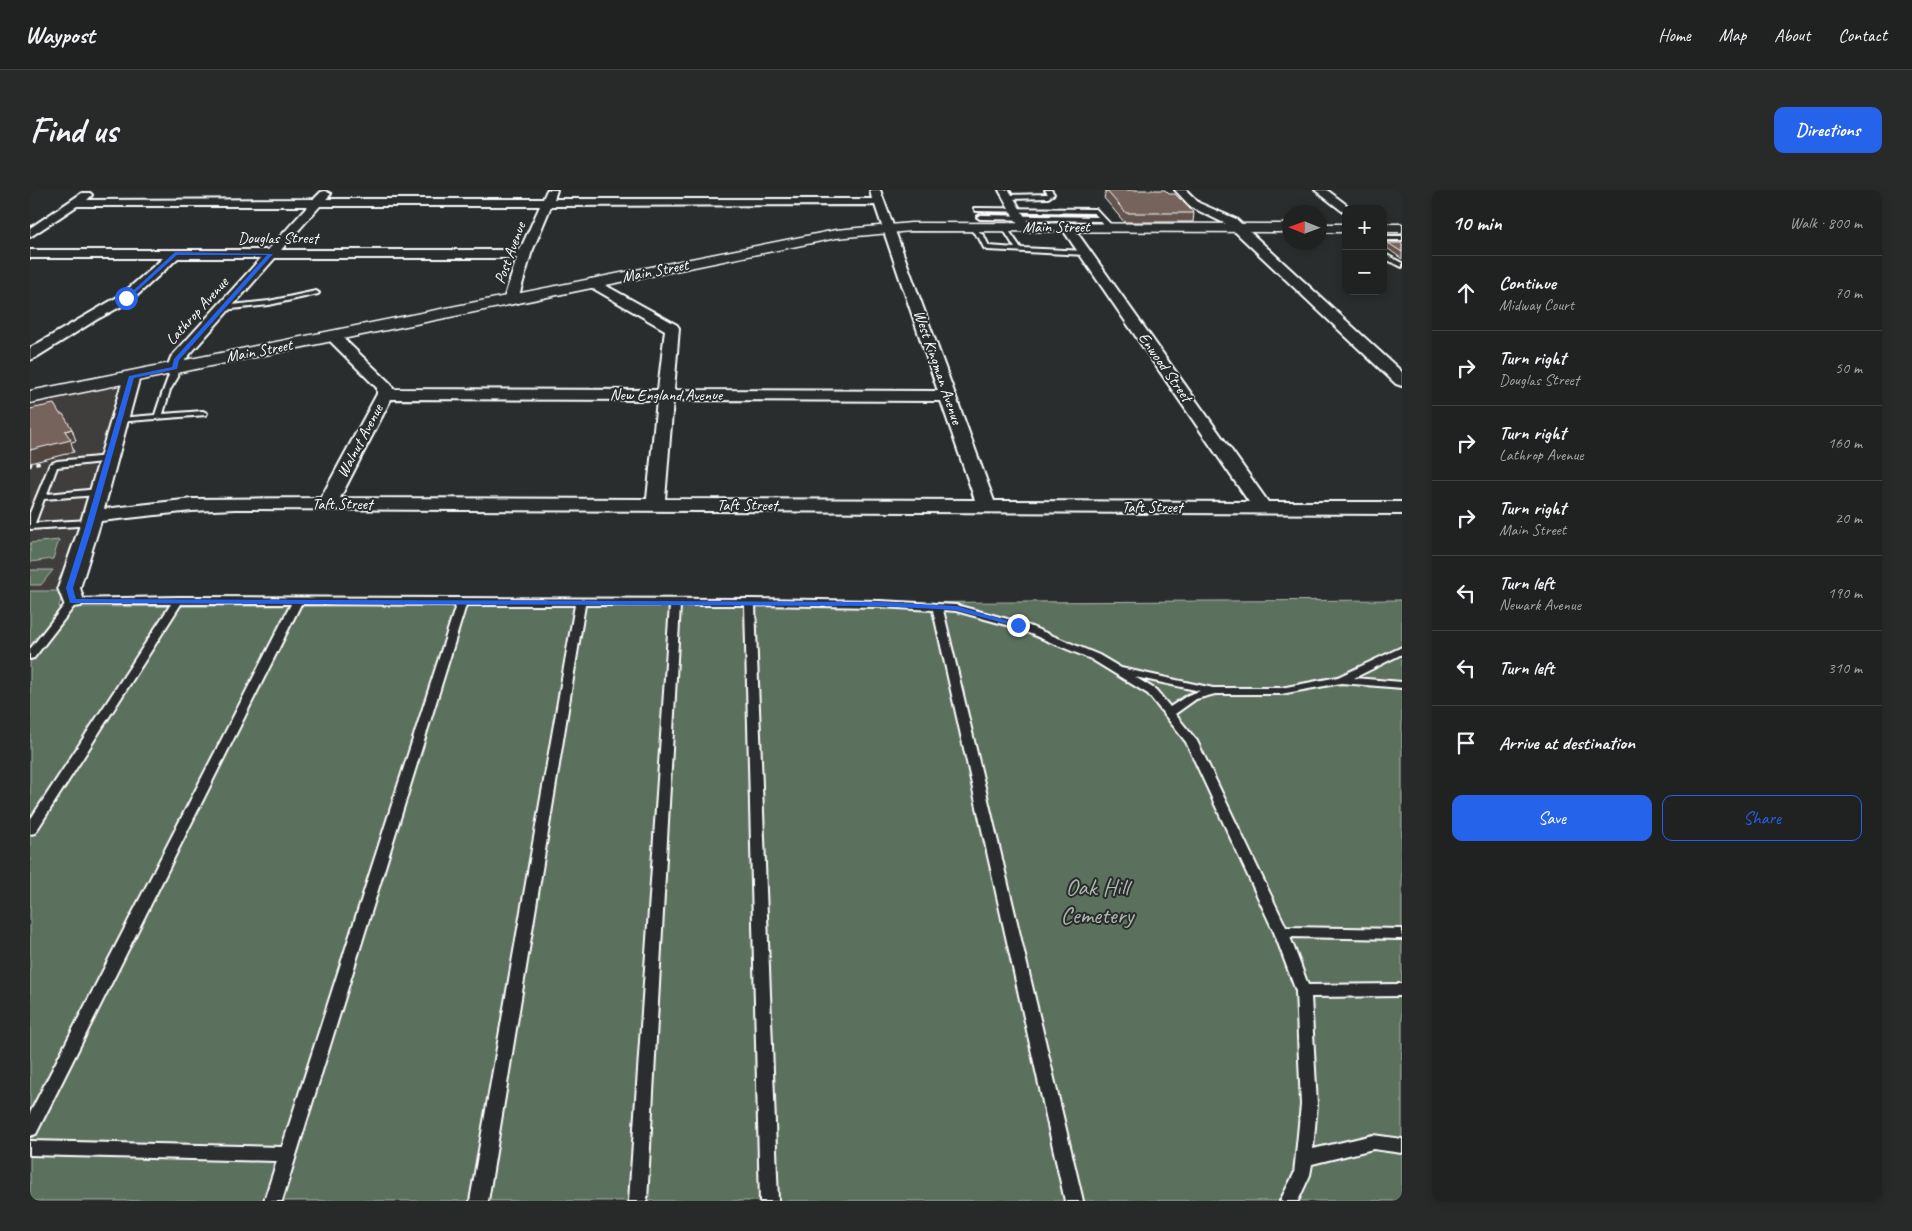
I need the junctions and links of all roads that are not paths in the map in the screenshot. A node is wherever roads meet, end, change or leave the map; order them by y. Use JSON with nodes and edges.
{"nodes":[{"id":1,"x":93,"y":190,"type":"edge"},
{"id":2,"x":329,"y":190,"type":"edge"},
{"id":3,"x":875,"y":190,"type":"edge"},
{"id":4,"x":1048,"y":190,"type":"edge"},
{"id":5,"x":1180,"y":190,"type":"edge"},
{"id":6,"x":1320,"y":190,"type":"edge"},
{"id":7,"x":549,"y":196,"type":"edge"},
{"id":8,"x":318,"y":202,"type":"junction"},
{"id":9,"x":879,"y":202,"type":"junction"},
{"id":10,"x":972,"y":202,"type":"dead end"},
{"id":11,"x":75,"y":203,"type":"junction"},
{"id":12,"x":1012,"y":206,"type":"edge"},
{"id":13,"x":1342,"y":206,"type":"edge"},
{"id":14,"x":976,"y":210,"type":"junction"},
{"id":15,"x":1106,"y":223,"type":"junction"},
{"id":16,"x":979,"y":224,"type":"junction"},
{"id":17,"x":1005,"y":227,"type":"junction"},
{"id":18,"x":1067,"y":227,"type":"junction"},
{"id":19,"x":889,"y":228,"type":"junction"},
{"id":20,"x":1237,"y":228,"type":"junction"},
{"id":21,"x":1282,"y":228,"type":"edge"},
{"id":22,"x":1327,"y":228,"type":"edge"},
{"id":23,"x":1342,"y":228,"type":"edge"},
{"id":24,"x":1387,"y":228,"type":"edge"},
{"id":25,"x":1402,"y":228,"type":"edge"},
{"id":26,"x":30,"y":233,"type":"edge"},
{"id":27,"x":1387,"y":238,"type":"edge"},
{"id":28,"x":1402,"y":238,"type":"edge"},
{"id":29,"x":1018,"y":250,"type":"junction"},
{"id":30,"x":176,"y":253,"type":"junction"},
{"id":31,"x":1086,"y":253,"type":"junction"},
{"id":32,"x":30,"y":254,"type":"edge"},
{"id":33,"x":271,"y":254,"type":"junction"},
{"id":34,"x":526,"y":254,"type":"junction"},
{"id":35,"x":1387,"y":258,"type":"edge"},
{"id":36,"x":1390,"y":260,"type":"junction"},
{"id":37,"x":1402,"y":260,"type":"edge"},
{"id":38,"x":1402,"y":265,"type":"edge"},
{"id":39,"x":594,"y":283,"type":"junction"},
{"id":40,"x":316,"y":293,"type":"dead end"},
{"id":41,"x":511,"y":300,"type":"junction"},
{"id":42,"x":223,"y":308,"type":"junction"},
{"id":43,"x":336,"y":336,"type":"junction"},
{"id":44,"x":30,"y":355,"type":"edge"},
{"id":45,"x":175,"y":368,"type":"junction"},
{"id":46,"x":132,"y":376,"type":"junction"},
{"id":47,"x":1402,"y":381,"type":"edge"},
{"id":48,"x":385,"y":394,"type":"junction"},
{"id":49,"x":665,"y":395,"type":"junction"},
{"id":50,"x":947,"y":396,"type":"junction"},
{"id":51,"x":30,"y":397,"type":"edge"},
{"id":52,"x":203,"y":413,"type":"dead end"},
{"id":53,"x":159,"y":416,"type":"junction"},
{"id":54,"x":120,"y":420,"type":"junction"},
{"id":55,"x":108,"y":459,"type":"junction"},
{"id":56,"x":98,"y":492,"type":"junction"},
{"id":57,"x":41,"y":497,"type":"junction"},
{"id":58,"x":326,"y":504,"type":"junction"},
{"id":59,"x":656,"y":505,"type":"junction"},
{"id":60,"x":986,"y":506,"type":"junction"},
{"id":61,"x":1262,"y":507,"type":"junction"},
{"id":62,"x":1402,"y":508,"type":"edge"},
{"id":63,"x":91,"y":520,"type":"junction"},
{"id":64,"x":30,"y":525,"type":"edge"},
{"id":65,"x":179,"y":600,"type":"junction"},
{"id":66,"x":73,"y":601,"type":"junction"},
{"id":67,"x":298,"y":601,"type":"junction"},
{"id":68,"x":462,"y":602,"type":"junction"},
{"id":69,"x":750,"y":602,"type":"junction"},
{"id":70,"x":580,"y":603,"type":"junction"},
{"id":71,"x":675,"y":603,"type":"junction"},
{"id":72,"x":937,"y":607,"type":"junction"},
{"id":73,"x":1402,"y":650,"type":"edge"},
{"id":74,"x":30,"y":656,"type":"edge"},
{"id":75,"x":1112,"y":668,"type":"junction"},
{"id":76,"x":1341,"y":680,"type":"junction"},
{"id":77,"x":1402,"y":685,"type":"edge"},
{"id":78,"x":1213,"y":691,"type":"junction"},
{"id":79,"x":1169,"y":713,"type":"junction"},
{"id":80,"x":30,"y":830,"type":"edge"},
{"id":81,"x":1281,"y":932,"type":"junction"},
{"id":82,"x":1402,"y":934,"type":"edge"},
{"id":83,"x":1402,"y":990,"type":"edge"},
{"id":84,"x":1303,"y":991,"type":"junction"},
{"id":85,"x":30,"y":1129,"type":"edge"},
{"id":86,"x":1402,"y":1146,"type":"edge"},
{"id":87,"x":30,"y":1148,"type":"edge"},
{"id":88,"x":288,"y":1154,"type":"junction"},
{"id":89,"x":1304,"y":1158,"type":"junction"},
{"id":90,"x":1293,"y":1199,"type":"edge"},
{"id":91,"x":273,"y":1201,"type":"edge"},
{"id":92,"x":479,"y":1201,"type":"edge"},
{"id":93,"x":638,"y":1201,"type":"edge"},
{"id":94,"x":769,"y":1201,"type":"edge"},
{"id":95,"x":1074,"y":1201,"type":"edge"}],
"edges":[{"from":1,"to":11,"type":"street"},
{"from":2,"to":8,"type":"street","name":"Lathrop Avenue"},
{"from":3,"to":9,"type":"street"},
{"from":4,"to":12,"type":"lane"},
{"from":5,"to":20,"type":"street"},
{"from":6,"to":13,"type":"street"},
{"from":7,"to":8,"type":"street"},
{"from":7,"to":9,"type":"street"},
{"from":7,"to":34,"type":"street","name":"Post Avenue"},
{"from":8,"to":11,"type":"street"},
{"from":8,"to":33,"type":"street","name":"Lathrop Avenue"},
{"from":9,"to":19,"type":"street"},
{"from":10,"to":14,"type":"lane"},
{"from":11,"to":26,"type":"street"},
{"from":12,"to":14,"type":"lane"},
{"from":12,"to":15,"type":"lane"},
{"from":12,"to":16,"type":"lane"},
{"from":12,"to":17,"type":"street","name":"Main Street"},
{"from":12,"to":18,"type":"street","name":"Main Street"},
{"from":14,"to":16,"type":"lane"},
{"from":15,"to":18,"type":"street","name":"Main Street"},
{"from":15,"to":20,"type":"street","name":"Main Street"},
{"from":16,"to":17,"type":"street","name":"Main Street"},
{"from":16,"to":19,"type":"street","name":"Main Street"},
{"from":16,"to":29,"type":"lane"},
{"from":17,"to":29,"type":"lane"},
{"from":18,"to":31,"type":"street","name":"Enwood Street"},
{"from":19,"to":39,"type":"street","name":"Main Street"},
{"from":19,"to":50,"type":"street","name":"West Kingman Avenue"},
{"from":20,"to":21,"type":"street","name":"Main Street"},
{"from":20,"to":47,"type":"street"},
{"from":22,"to":23,"type":"street"},
{"from":24,"to":25,"type":"street"},
{"from":27,"to":28,"type":"lane"},
{"from":29,"to":31,"type":"lane"},
{"from":30,"to":32,"type":"street","name":"Douglas Street"},
{"from":30,"to":33,"type":"street","name":"Douglas Street"},
{"from":30,"to":44,"type":"street"},
{"from":31,"to":61,"type":"street","name":"Enwood Street"},
{"from":33,"to":34,"type":"street","name":"Douglas Street"},
{"from":33,"to":42,"type":"street","name":"Lathrop Avenue"},
{"from":34,"to":41,"type":"street","name":"Post Avenue"},
{"from":35,"to":36,"type":"lane"},
{"from":36,"to":37,"type":"lane"},
{"from":36,"to":38,"type":"lane"},
{"from":39,"to":41,"type":"street","name":"Main Street"},
{"from":39,"to":49,"type":"street"},
{"from":40,"to":42,"type":"lane"},
{"from":41,"to":43,"type":"street","name":"Main Street"},
{"from":42,"to":45,"type":"street","name":"Lathrop Avenue"},
{"from":43,"to":45,"type":"street","name":"Main Street"},
{"from":43,"to":48,"type":"street","name":"Walnut Avenue"},
{"from":45,"to":46,"type":"street","name":"Main Street"},
{"from":45,"to":53,"type":"lane"},
{"from":46,"to":51,"type":"street","name":"Main Street"},
{"from":46,"to":54,"type":"street"},
{"from":48,"to":49,"type":"street","name":"New England Avenue"},
{"from":48,"to":58,"type":"street","name":"Walnut Avenue"},
{"from":49,"to":50,"type":"street","name":"New England Avenue"},
{"from":49,"to":59,"type":"street"},
{"from":50,"to":60,"type":"street","name":"West Kingman Avenue"},
{"from":52,"to":53,"type":"lane"},
{"from":53,"to":54,"type":"lane"},
{"from":54,"to":55,"type":"street"},
{"from":55,"to":56,"type":"street"},
{"from":55,"to":57,"type":"lane"},
{"from":56,"to":57,"type":"lane"},
{"from":56,"to":63,"type":"street"},
{"from":57,"to":64,"type":"lane"},
{"from":58,"to":59,"type":"street","name":"Taft Street"},
{"from":58,"to":63,"type":"street","name":"Taft Street"},
{"from":59,"to":60,"type":"street","name":"Taft Street"},
{"from":60,"to":61,"type":"street","name":"Taft Street"},
{"from":61,"to":62,"type":"street","name":"Taft Street"},
{"from":63,"to":64,"type":"lane"},
{"from":63,"to":66,"type":"street"},
{"from":65,"to":66,"type":"lane"},
{"from":65,"to":67,"type":"lane"},
{"from":65,"to":80,"type":"lane"},
{"from":66,"to":74,"type":"lane"},
{"from":67,"to":68,"type":"lane"},
{"from":67,"to":85,"type":"lane"},
{"from":68,"to":70,"type":"lane"},
{"from":68,"to":88,"type":"lane"},
{"from":69,"to":71,"type":"lane"},
{"from":69,"to":72,"type":"lane"},
{"from":69,"to":94,"type":"lane"},
{"from":70,"to":71,"type":"lane"},
{"from":70,"to":92,"type":"lane"},
{"from":71,"to":93,"type":"lane"},
{"from":72,"to":75,"type":"lane"},
{"from":72,"to":95,"type":"lane"},
{"from":73,"to":76,"type":"lane"},
{"from":75,"to":78,"type":"lane"},
{"from":75,"to":79,"type":"lane"},
{"from":76,"to":77,"type":"lane"},
{"from":76,"to":78,"type":"lane"},
{"from":78,"to":79,"type":"lane"},
{"from":79,"to":81,"type":"lane"},
{"from":81,"to":82,"type":"lane"},
{"from":81,"to":84,"type":"lane"},
{"from":83,"to":84,"type":"lane"},
{"from":84,"to":89,"type":"lane"},
{"from":86,"to":89,"type":"lane"},
{"from":87,"to":88,"type":"lane"},
{"from":88,"to":91,"type":"lane"},
{"from":89,"to":90,"type":"lane"}]}
